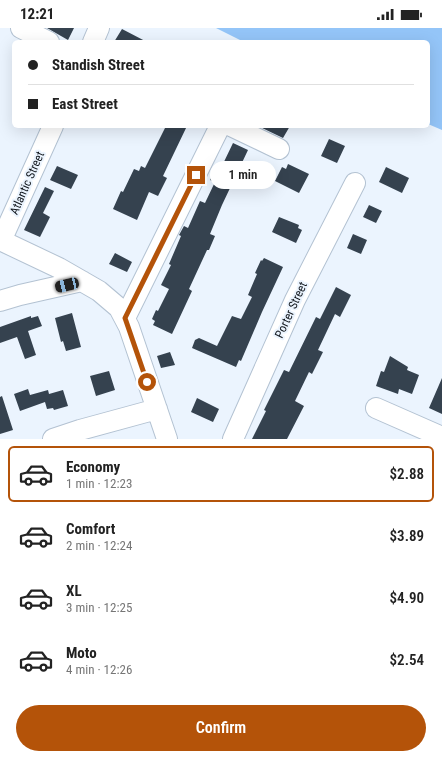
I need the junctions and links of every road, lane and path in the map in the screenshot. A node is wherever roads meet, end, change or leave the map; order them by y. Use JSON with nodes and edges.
{"nodes":[{"id":1,"x":21,"y":28,"type":"edge"},
{"id":2,"x":99,"y":28,"type":"edge"},
{"id":3,"x":45,"y":40,"type":"edge"},
{"id":4,"x":94,"y":40,"type":"edge"},
{"id":5,"x":52,"y":128,"type":"edge"},
{"id":6,"x":219,"y":128,"type":"edge"},
{"id":7,"x":235,"y":128,"type":"edge"},
{"id":8,"x":279,"y":149,"type":"dead end"},
{"id":9,"x":355,"y":182,"type":"dead end"},
{"id":10,"x":0,"y":240,"type":"edge"},
{"id":11,"x":82,"y":281,"type":"junction"},
{"id":12,"x":0,"y":302,"type":"edge"},
{"id":13,"x":125,"y":318,"type":"junction"},
{"id":14,"x":376,"y":408,"type":"dead end"},
{"id":15,"x":157,"y":409,"type":"junction"},
{"id":16,"x":442,"y":437,"type":"edge"},
{"id":17,"x":53,"y":439,"type":"edge"},
{"id":18,"x":167,"y":439,"type":"edge"},
{"id":19,"x":233,"y":439,"type":"edge"}],
"edges":[{"from":1,"to":3,"type":"street"},
{"from":2,"to":4,"type":"street"},
{"from":5,"to":10,"type":"street","name":"Atlantic Street"},
{"from":6,"to":13,"type":"street"},
{"from":7,"to":8,"type":"street"},
{"from":9,"to":19,"type":"street","name":"Porter Street"},
{"from":10,"to":11,"type":"street"},
{"from":11,"to":12,"type":"street"},
{"from":11,"to":13,"type":"street"},
{"from":13,"to":15,"type":"street"},
{"from":14,"to":16,"type":"street"},
{"from":15,"to":17,"type":"street"},
{"from":15,"to":18,"type":"street"}]}
